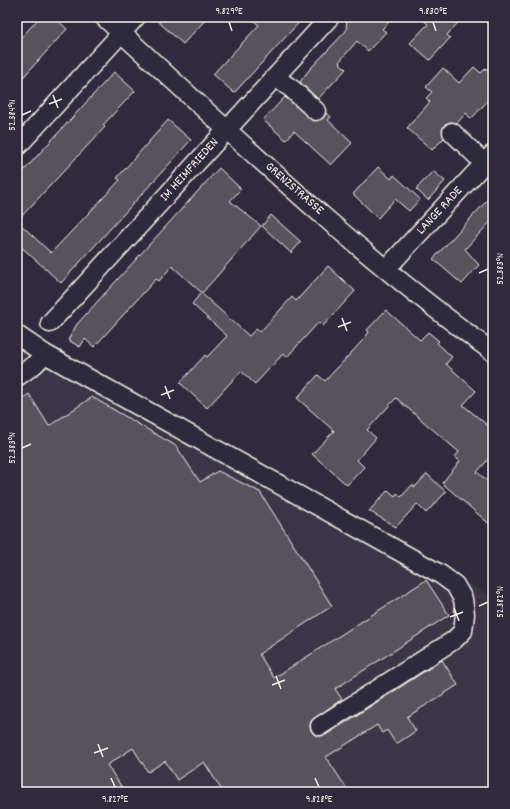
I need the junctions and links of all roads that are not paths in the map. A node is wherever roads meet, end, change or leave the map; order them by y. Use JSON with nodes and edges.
{"nodes":[{"id":1,"x":104,"y":17,"type":"edge"},
{"id":2,"x":136,"y":17,"type":"edge"},
{"id":3,"x":330,"y":17,"type":"edge"},
{"id":4,"x":122,"y":33,"type":"junction"},
{"id":5,"x":275,"y":78,"type":"junction"},
{"id":6,"x":316,"y":111,"type":"dead end"},
{"id":7,"x":227,"y":130,"type":"junction"},
{"id":8,"x":452,"y":132,"type":"dead end"},
{"id":9,"x":17,"y":147,"type":"edge"},
{"id":10,"x":489,"y":158,"type":"edge"},
{"id":11,"x":386,"y":270,"type":"junction"},
{"id":12,"x":50,"y":323,"type":"dead end"},
{"id":13,"x":17,"y":336,"type":"edge"},
{"id":14,"x":493,"y":352,"type":"edge"},
{"id":15,"x":45,"y":354,"type":"junction"},
{"id":16,"x":17,"y":377,"type":"edge"},
{"id":17,"x":320,"y":726,"type":"dead end"}],
"edges":[{"from":1,"to":4,"type":"street","name":"GRENZSTRASSE"},
{"from":2,"to":4,"type":"street"},
{"from":3,"to":5,"type":"street","name":"IM HEIMFRIEDEN"},
{"from":4,"to":7,"type":"street","name":"GRENZSTRASSE"},
{"from":4,"to":9,"type":"street"},
{"from":5,"to":6,"type":"street"},
{"from":5,"to":7,"type":"street","name":"IM HEIMFRIEDEN"},
{"from":7,"to":11,"type":"street","name":"GRENZSTRASSE"},
{"from":7,"to":12,"type":"street","name":"IM HEIMFRIEDEN"},
{"from":8,"to":10,"type":"street"},
{"from":10,"to":11,"type":"street","name":"LANGE RADE"},
{"from":11,"to":14,"type":"street","name":"GRENZSTRASSE"},
{"from":13,"to":15,"type":"street"},
{"from":15,"to":16,"type":"street"},
{"from":15,"to":17,"type":"street"}]}
